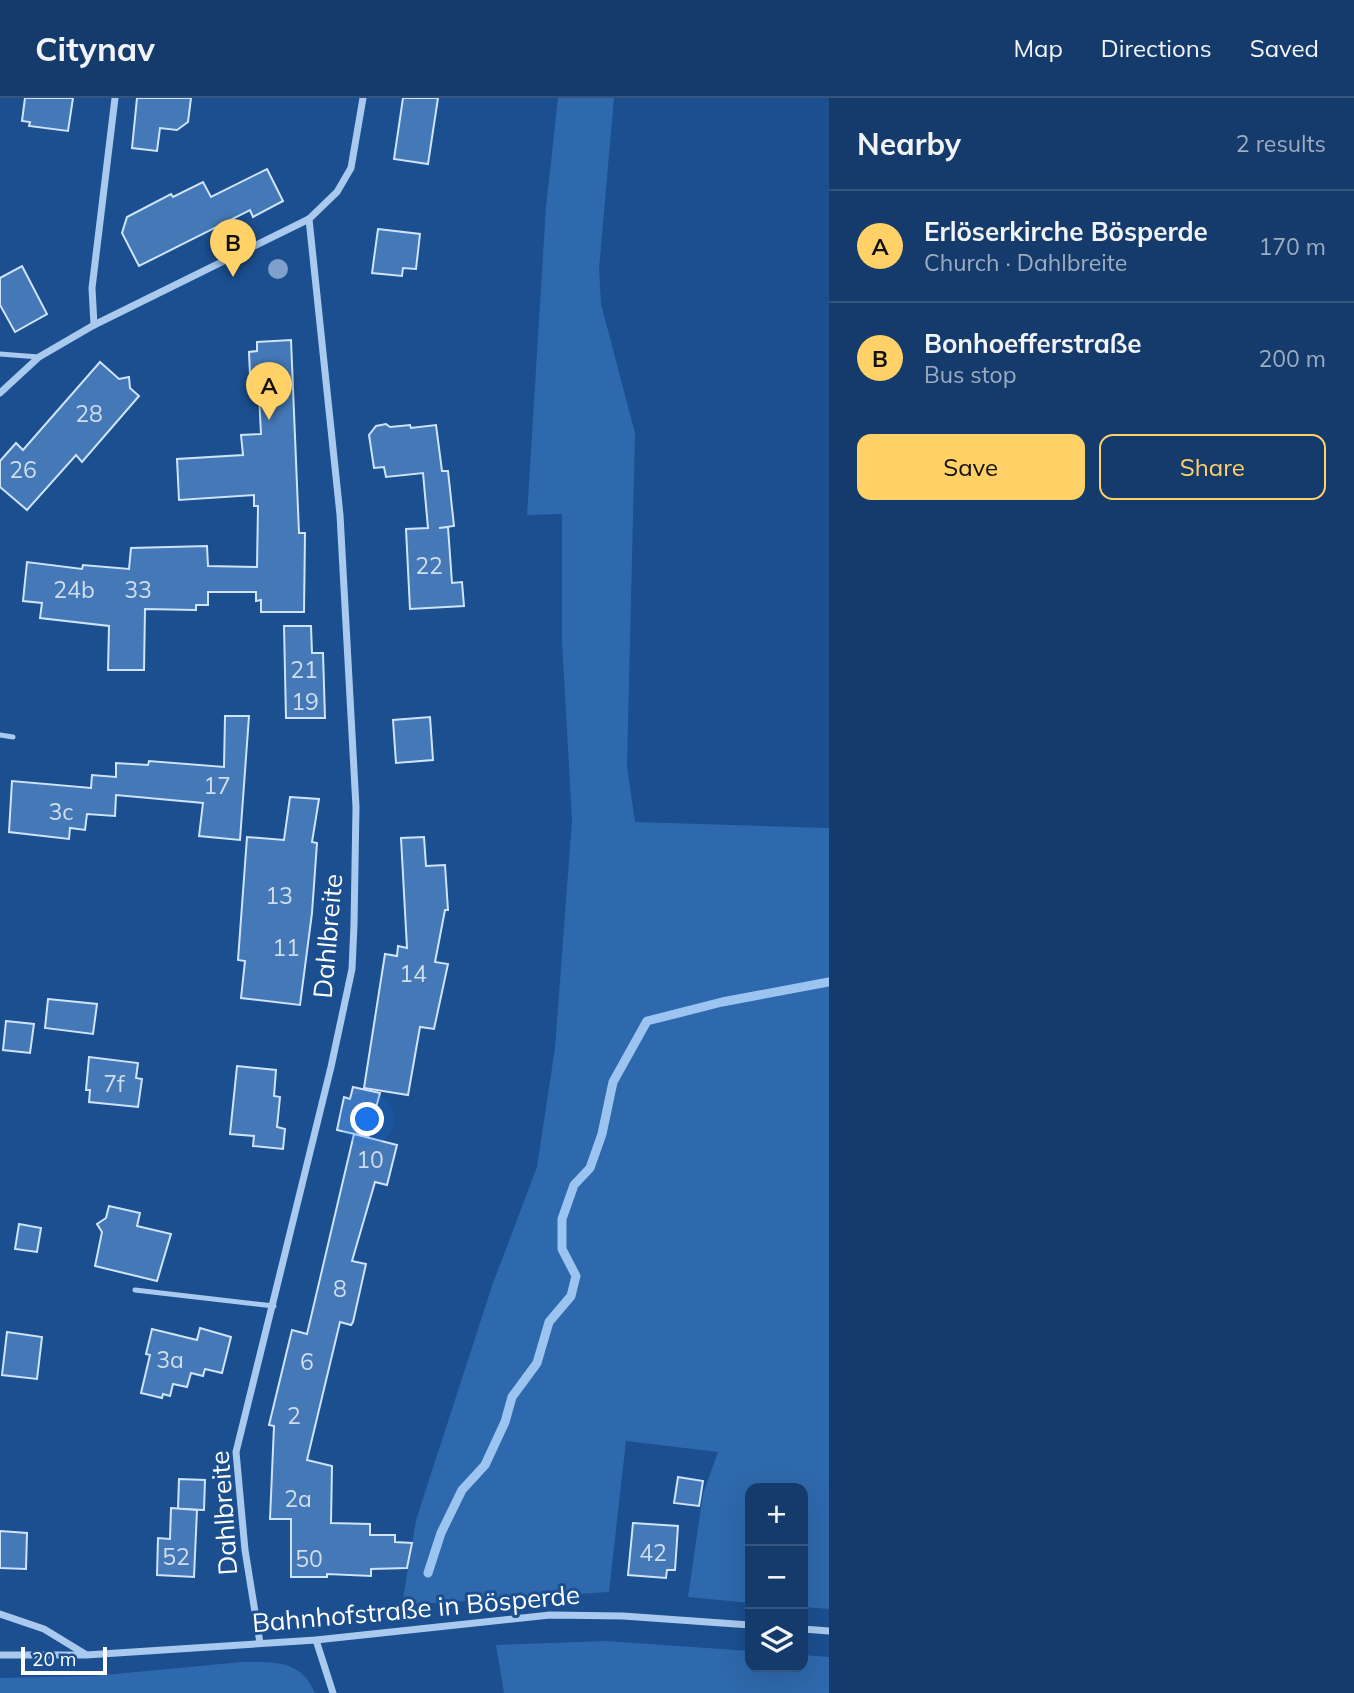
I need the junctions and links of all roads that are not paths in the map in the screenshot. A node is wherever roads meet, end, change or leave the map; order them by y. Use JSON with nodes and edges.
{"nodes":[{"id":1,"x":115,"y":98,"type":"edge"},
{"id":2,"x":363,"y":98,"type":"edge"},
{"id":3,"x":309,"y":219,"type":"junction"},
{"id":4,"x":94,"y":326,"type":"junction"},
{"id":5,"x":0,"y":354,"type":"edge"},
{"id":6,"x":39,"y":356,"type":"junction"},
{"id":7,"x":0,"y":393,"type":"edge"},
{"id":8,"x":0,"y":735,"type":"edge"},
{"id":9,"x":13,"y":737,"type":"dead end"},
{"id":10,"x":135,"y":1290,"type":"dead end"},
{"id":11,"x":274,"y":1306,"type":"junction"},
{"id":12,"x":0,"y":1614,"type":"edge"},
{"id":13,"x":745,"y":1625,"type":"edge"},
{"id":14,"x":808,"y":1629,"type":"edge"},
{"id":15,"x":829,"y":1630,"type":"edge"},
{"id":16,"x":316,"y":1640,"type":"junction"},
{"id":17,"x":260,"y":1643,"type":"junction"},
{"id":18,"x":0,"y":1655,"type":"edge"},
{"id":19,"x":86,"y":1655,"type":"junction"},
{"id":20,"x":333,"y":1693,"type":"edge"}],
"edges":[{"from":1,"to":4,"type":"street"},
{"from":2,"to":3,"type":"street"},
{"from":3,"to":4,"type":"street"},
{"from":3,"to":11,"type":"street","name":"Dahlbreite"},
{"from":4,"to":6,"type":"street"},
{"from":5,"to":6,"type":"lane"},
{"from":6,"to":7,"type":"street"},
{"from":8,"to":9,"type":"lane"},
{"from":10,"to":11,"type":"lane"},
{"from":11,"to":17,"type":"street","name":"Dahlbreite"},
{"from":12,"to":19,"type":"street"},
{"from":13,"to":16,"type":"street","name":"Bahnhofstraße in Bösperde"},
{"from":14,"to":15,"type":"street"},
{"from":16,"to":17,"type":"street","name":"Bahnhofstraße in Bösperde"},
{"from":16,"to":20,"type":"street"},
{"from":17,"to":19,"type":"street","name":"Bahnhofstraße in Bösperde"},
{"from":18,"to":19,"type":"street","name":"Bahnhofstraße in Bösperde"}]}
